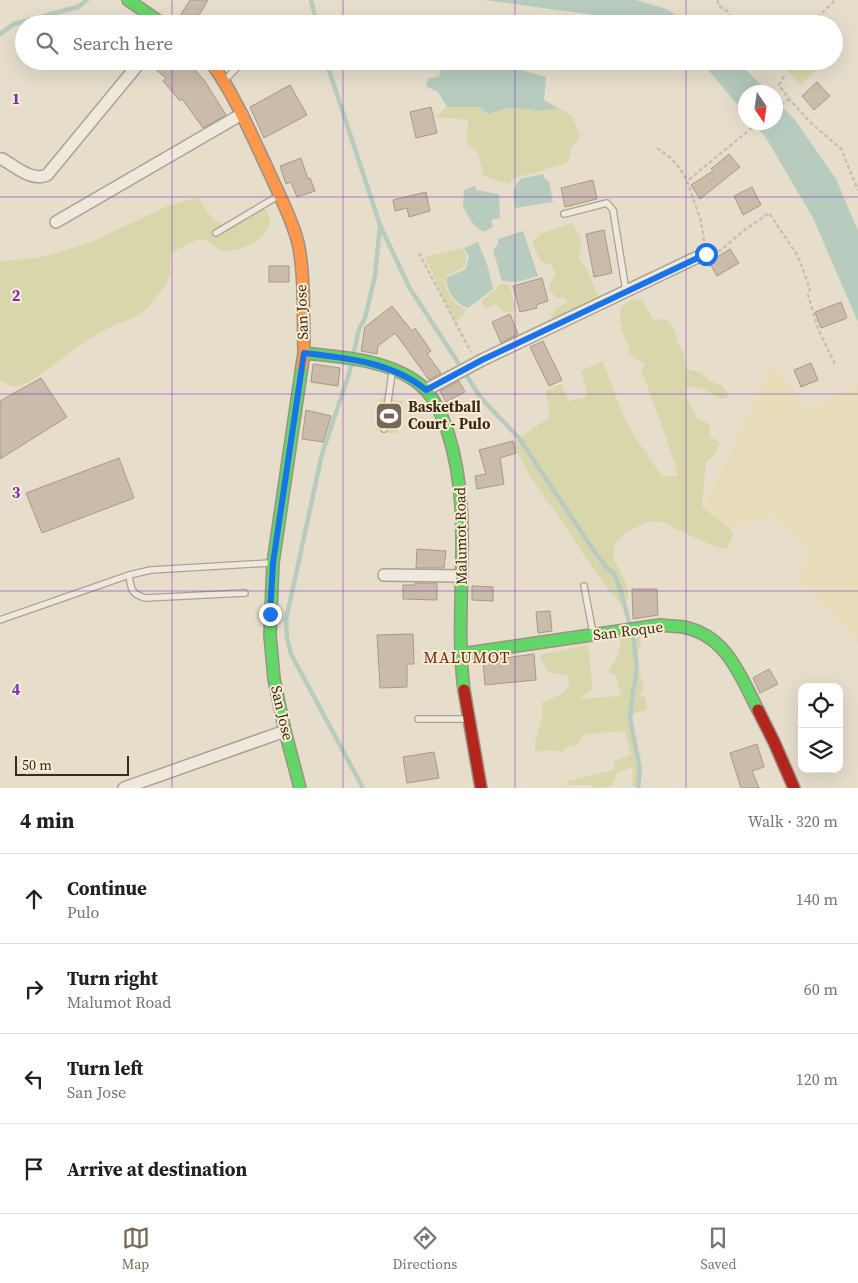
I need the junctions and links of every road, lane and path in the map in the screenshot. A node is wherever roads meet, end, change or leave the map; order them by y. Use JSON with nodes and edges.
{"nodes":[{"id":1,"x":128,"y":0,"type":"edge"},
{"id":2,"x":718,"y":0,"type":"edge"},
{"id":3,"x":836,"y":0,"type":"edge"},
{"id":4,"x":150,"y":15,"type":"edge"},
{"id":5,"x":729,"y":15,"type":"edge"},
{"id":6,"x":819,"y":15,"type":"edge"},
{"id":7,"x":134,"y":70,"type":"edge"},
{"id":8,"x":217,"y":70,"type":"edge"},
{"id":9,"x":235,"y":70,"type":"edge"},
{"id":10,"x":784,"y":76,"type":"dead end"},
{"id":11,"x":225,"y":81,"type":"junction"},
{"id":12,"x":789,"y":99,"type":"junction"},
{"id":13,"x":783,"y":104,"type":"edge"},
{"id":14,"x":242,"y":114,"type":"junction"},
{"id":15,"x":750,"y":130,"type":"edge"},
{"id":16,"x":657,"y":148,"type":"dead end"},
{"id":17,"x":2,"y":159,"type":"dead end"},
{"id":18,"x":687,"y":181,"type":"junction"},
{"id":19,"x":858,"y":190,"type":"edge"},
{"id":20,"x":279,"y":194,"type":"junction"},
{"id":21,"x":564,"y":214,"type":"dead end"},
{"id":22,"x":56,"y":222,"type":"dead end"},
{"id":23,"x":216,"y":233,"type":"dead end"},
{"id":24,"x":419,"y":253,"type":"dead end"},
{"id":25,"x":706,"y":254,"type":"junction"},
{"id":26,"x":626,"y":290,"type":"junction"},
{"id":27,"x":304,"y":353,"type":"junction"},
{"id":28,"x":477,"y":362,"type":"junction"},
{"id":29,"x":835,"y":364,"type":"dead end"},
{"id":30,"x":392,"y":370,"type":"junction"},
{"id":31,"x":426,"y":390,"type":"junction"},
{"id":32,"x":384,"y":429,"type":"dead end"},
{"id":33,"x":273,"y":563,"type":"junction"},
{"id":34,"x":129,"y":575,"type":"junction"},
{"id":35,"x":384,"y":575,"type":"dead end"},
{"id":36,"x":462,"y":576,"type":"junction"},
{"id":37,"x":584,"y":586,"type":"dead end"},
{"id":38,"x":246,"y":593,"type":"dead end"},
{"id":39,"x":0,"y":620,"type":"edge"},
{"id":40,"x":593,"y":635,"type":"junction"},
{"id":41,"x":461,"y":654,"type":"junction"},
{"id":42,"x":418,"y":719,"type":"dead end"},
{"id":43,"x":468,"y":719,"type":"junction"},
{"id":44,"x":285,"y":731,"type":"junction"},
{"id":45,"x":124,"y":788,"type":"edge"},
{"id":46,"x":300,"y":788,"type":"edge"},
{"id":47,"x":481,"y":788,"type":"edge"},
{"id":48,"x":794,"y":788,"type":"edge"}],
"edges":[{"from":1,"to":4,"type":"street"},
{"from":2,"to":5,"type":"path"},
{"from":3,"to":6,"type":"path"},
{"from":7,"to":17,"type":"street"},
{"from":8,"to":11,"type":"street","name":"San Jose"},
{"from":9,"to":11,"type":"lane"},
{"from":10,"to":12,"type":"path"},
{"from":11,"to":14,"type":"street","name":"San Jose"},
{"from":12,"to":13,"type":"path"},
{"from":12,"to":19,"type":"path"},
{"from":14,"to":20,"type":"street","name":"San Jose"},
{"from":14,"to":22,"type":"street"},
{"from":15,"to":18,"type":"path"},
{"from":16,"to":18,"type":"path"},
{"from":18,"to":25,"type":"path"},
{"from":20,"to":23,"type":"lane"},
{"from":20,"to":27,"type":"street","name":"San Jose"},
{"from":21,"to":26,"type":"lane"},
{"from":24,"to":28,"type":"path"},
{"from":25,"to":26,"type":"street"},
{"from":25,"to":29,"type":"path"},
{"from":26,"to":28,"type":"street"},
{"from":27,"to":30,"type":"street","name":"Malumot Road"},
{"from":27,"to":33,"type":"street","name":"San Jose"},
{"from":28,"to":31,"type":"street"},
{"from":30,"to":31,"type":"street","name":"Malumot Road"},
{"from":30,"to":32,"type":"lane"},
{"from":31,"to":36,"type":"street","name":"Malumot Road"},
{"from":33,"to":34,"type":"lane"},
{"from":33,"to":44,"type":"street","name":"San Jose"},
{"from":34,"to":38,"type":"lane"},
{"from":34,"to":39,"type":"lane"},
{"from":35,"to":36,"type":"street"},
{"from":36,"to":41,"type":"street","name":"Malumot Road"},
{"from":37,"to":40,"type":"lane"},
{"from":40,"to":41,"type":"street","name":"San Roque"},
{"from":40,"to":48,"type":"street","name":"San Roque"},
{"from":41,"to":43,"type":"street","name":"Malumot Road"},
{"from":42,"to":43,"type":"lane"},
{"from":43,"to":47,"type":"street","name":"Malumot Road"},
{"from":44,"to":45,"type":"street"},
{"from":44,"to":46,"type":"street","name":"San Jose"}]}
